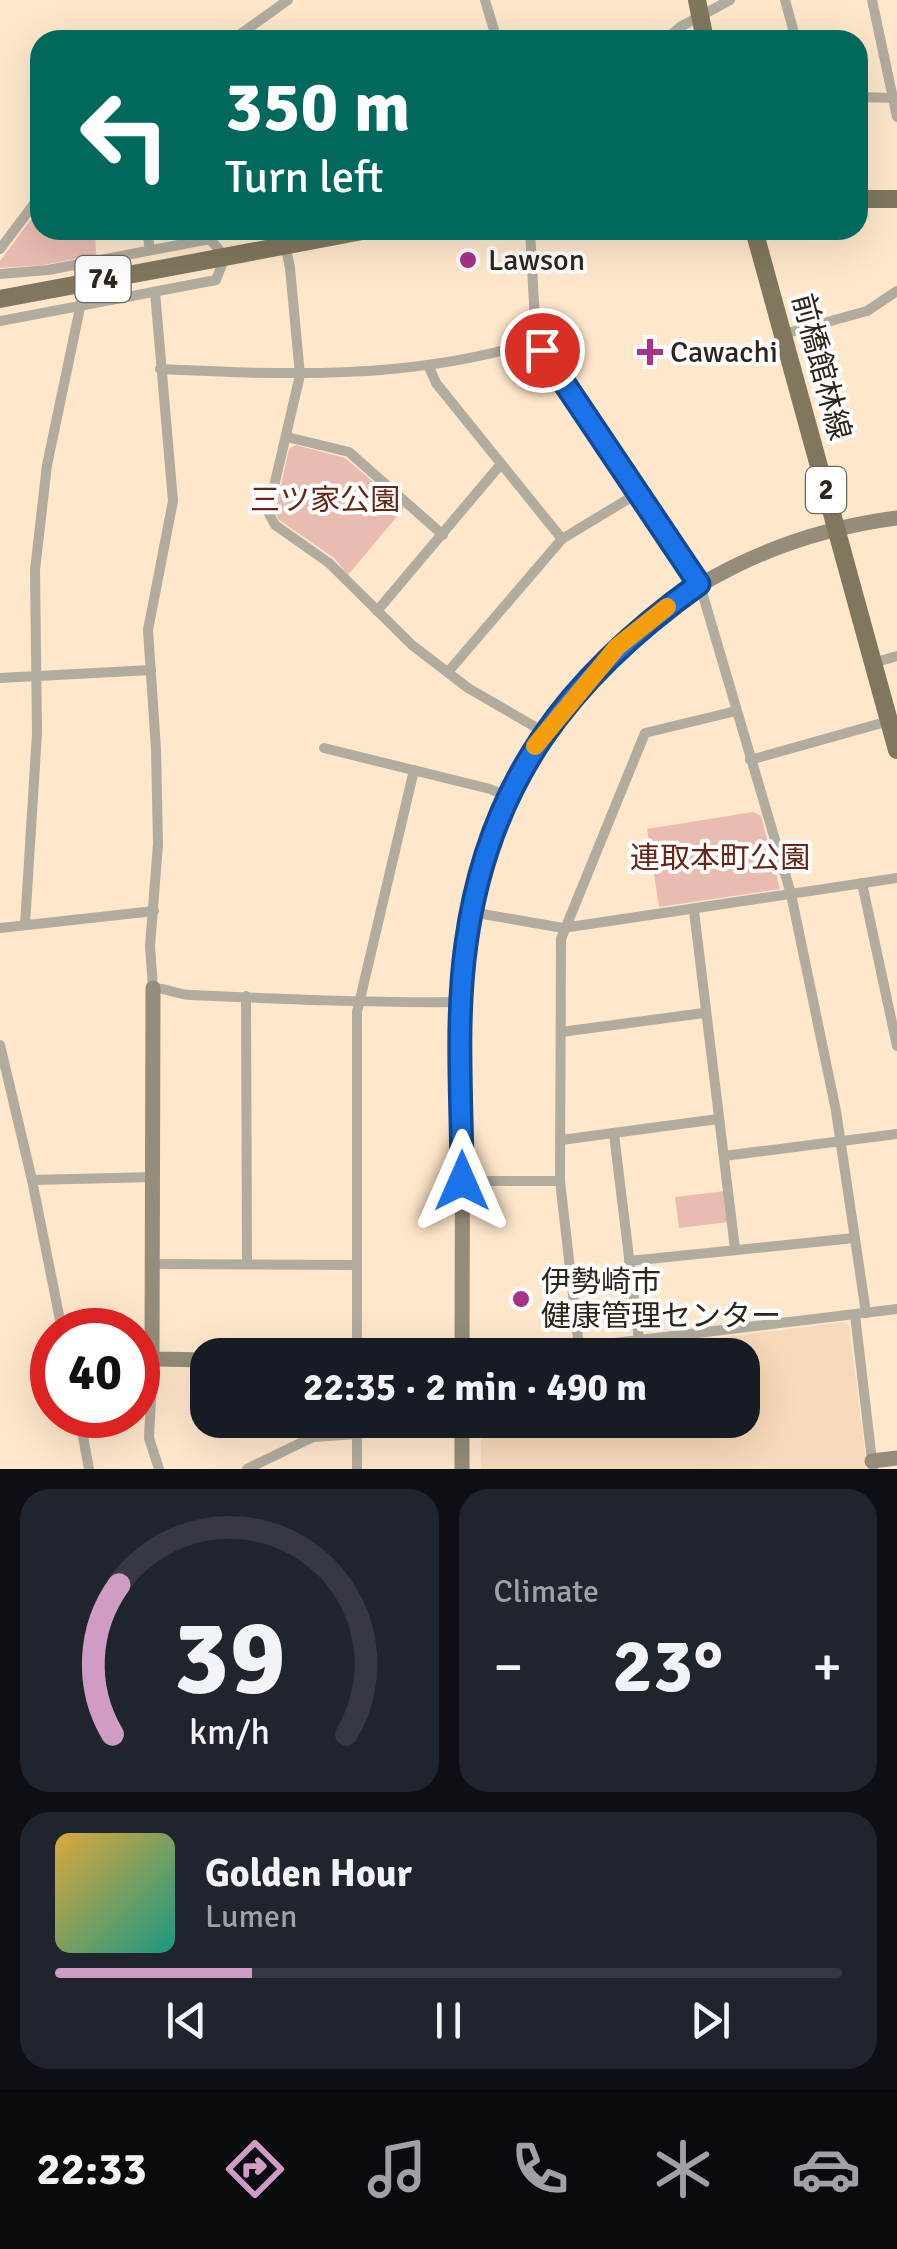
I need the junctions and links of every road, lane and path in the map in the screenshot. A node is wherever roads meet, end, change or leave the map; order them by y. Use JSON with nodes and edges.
{"nodes":[{"id":1,"x":485,"y":0,"type":"edge"},
{"id":2,"x":730,"y":0,"type":"edge"},
{"id":3,"x":786,"y":0,"type":"edge"},
{"id":4,"x":872,"y":0,"type":"edge"},
{"id":5,"x":281,"y":2,"type":"edge"},
{"id":6,"x":699,"y":8,"type":"edge"},
{"id":7,"x":245,"y":30,"type":"edge"},
{"id":8,"x":494,"y":30,"type":"edge"},
{"id":9,"x":676,"y":30,"type":"edge"},
{"id":10,"x":794,"y":30,"type":"edge"},
{"id":11,"x":868,"y":98,"type":"edge"},
{"id":12,"x":895,"y":98,"type":"edge"},
{"id":13,"x":897,"y":118,"type":"edge"},
{"id":14,"x":897,"y":199,"type":"edge"},
{"id":15,"x":868,"y":200,"type":"edge"},
{"id":16,"x":30,"y":209,"type":"edge"},
{"id":17,"x":148,"y":240,"type":"edge"},
{"id":18,"x":205,"y":240,"type":"edge"},
{"id":19,"x":210,"y":240,"type":"edge"},
{"id":20,"x":277,"y":240,"type":"edge"},
{"id":21,"x":284,"y":240,"type":"edge"},
{"id":22,"x":531,"y":240,"type":"edge"},
{"id":23,"x":757,"y":240,"type":"edge"},
{"id":24,"x":0,"y":249,"type":"edge"},
{"id":25,"x":150,"y":250,"type":"junction"},
{"id":26,"x":216,"y":258,"type":"junction"},
{"id":27,"x":0,"y":274,"type":"edge"},
{"id":28,"x":897,"y":291,"type":"edge"},
{"id":29,"x":155,"y":292,"type":"junction"},
{"id":30,"x":0,"y":299,"type":"edge"},
{"id":31,"x":81,"y":304,"type":"junction"},
{"id":32,"x":0,"y":322,"type":"edge"},
{"id":33,"x":784,"y":334,"type":"junction"},
{"id":34,"x":536,"y":341,"type":"junction"},
{"id":35,"x":429,"y":367,"type":"junction"},
{"id":36,"x":160,"y":369,"type":"junction"},
{"id":37,"x":300,"y":375,"type":"junction"},
{"id":38,"x":286,"y":438,"type":"junction"},
{"id":39,"x":501,"y":464,"type":"junction"},
{"id":40,"x":638,"y":493,"type":"junction"},
{"id":41,"x":897,"y":518,"type":"edge"},
{"id":42,"x":837,"y":528,"type":"junction"},
{"id":43,"x":443,"y":535,"type":"junction"},
{"id":44,"x":562,"y":539,"type":"junction"},
{"id":45,"x":699,"y":584,"type":"junction"},
{"id":46,"x":377,"y":611,"type":"junction"},
{"id":47,"x":897,"y":656,"type":"edge"},
{"id":48,"x":873,"y":663,"type":"junction"},
{"id":49,"x":151,"y":670,"type":"junction"},
{"id":50,"x":448,"y":672,"type":"junction"},
{"id":51,"x":35,"y":676,"type":"junction"},
{"id":52,"x":0,"y":678,"type":"edge"},
{"id":53,"x":736,"y":710,"type":"junction"},
{"id":54,"x":889,"y":721,"type":"junction"},
{"id":55,"x":544,"y":732,"type":"junction"},
{"id":56,"x":324,"y":748,"type":"dead end"},
{"id":57,"x":897,"y":750,"type":"edge"},
{"id":58,"x":750,"y":760,"type":"junction"},
{"id":59,"x":414,"y":770,"type":"junction"},
{"id":60,"x":509,"y":797,"type":"junction"},
{"id":61,"x":897,"y":878,"type":"edge"},
{"id":62,"x":862,"y":883,"type":"junction"},
{"id":63,"x":791,"y":894,"type":"junction"},
{"id":64,"x":154,"y":911,"type":"junction"},
{"id":65,"x":694,"y":911,"type":"junction"},
{"id":66,"x":471,"y":912,"type":"junction"},
{"id":67,"x":25,"y":924,"type":"junction"},
{"id":68,"x":0,"y":928,"type":"edge"},
{"id":69,"x":563,"y":928,"type":"junction"},
{"id":70,"x":154,"y":988,"type":"junction"},
{"id":71,"x":246,"y":996,"type":"junction"},
{"id":72,"x":358,"y":1002,"type":"junction"},
{"id":73,"x":462,"y":1002,"type":"junction"},
{"id":74,"x":704,"y":1013,"type":"junction"},
{"id":75,"x":562,"y":1032,"type":"junction"},
{"id":76,"x":0,"y":1045,"type":"edge"},
{"id":77,"x":897,"y":1046,"type":"edge"},
{"id":78,"x":718,"y":1119,"type":"junction"},
{"id":79,"x":614,"y":1134,"type":"junction"},
{"id":80,"x":897,"y":1134,"type":"edge"},
{"id":81,"x":561,"y":1140,"type":"junction"},
{"id":82,"x":841,"y":1143,"type":"junction"},
{"id":83,"x":724,"y":1156,"type":"junction"},
{"id":84,"x":154,"y":1177,"type":"junction"},
{"id":85,"x":32,"y":1180,"type":"junction"},
{"id":86,"x":462,"y":1181,"type":"junction"},
{"id":87,"x":560,"y":1181,"type":"junction"},
{"id":88,"x":854,"y":1238,"type":"junction"},
{"id":89,"x":735,"y":1249,"type":"junction"},
{"id":90,"x":630,"y":1261,"type":"junction"},
{"id":91,"x":153,"y":1264,"type":"junction"},
{"id":92,"x":247,"y":1264,"type":"junction"},
{"id":93,"x":357,"y":1264,"type":"junction"},
{"id":94,"x":58,"y":1308,"type":"edge"},
{"id":95,"x":149,"y":1308,"type":"edge"},
{"id":96,"x":897,"y":1309,"type":"edge"},
{"id":97,"x":860,"y":1314,"type":"junction"},
{"id":98,"x":358,"y":1338,"type":"edge"},
{"id":99,"x":462,"y":1338,"type":"edge"},
{"id":100,"x":578,"y":1338,"type":"edge"},
{"id":101,"x":639,"y":1338,"type":"edge"},
{"id":102,"x":656,"y":1338,"type":"edge"},
{"id":103,"x":160,"y":1359,"type":"edge"},
{"id":104,"x":190,"y":1360,"type":"edge"},
{"id":105,"x":84,"y":1438,"type":"edge"},
{"id":106,"x":149,"y":1438,"type":"edge"},
{"id":107,"x":311,"y":1438,"type":"edge"},
{"id":108,"x":357,"y":1438,"type":"edge"},
{"id":109,"x":462,"y":1438,"type":"edge"},
{"id":110,"x":897,"y":1458,"type":"edge"},
{"id":111,"x":872,"y":1465,"type":"edge"},
{"id":112,"x":90,"y":1469,"type":"edge"},
{"id":113,"x":159,"y":1469,"type":"edge"},
{"id":114,"x":247,"y":1469,"type":"edge"},
{"id":115,"x":357,"y":1469,"type":"edge"},
{"id":116,"x":462,"y":1469,"type":"edge"}],
"edges":[{"from":1,"to":8,"type":"street"},
{"from":2,"to":6,"type":"street"},
{"from":3,"to":10,"type":"street"},
{"from":4,"to":12,"type":"street"},
{"from":5,"to":7,"type":"street"},
{"from":6,"to":9,"type":"street"},
{"from":11,"to":12,"type":"street"},
{"from":12,"to":13,"type":"street"},
{"from":14,"to":15,"type":"main road"},
{"from":16,"to":24,"type":"street"},
{"from":17,"to":25,"type":"street"},
{"from":18,"to":25,"type":"street"},
{"from":19,"to":26,"type":"street"},
{"from":20,"to":26,"type":"main road","number":"74"},
{"from":21,"to":37,"type":"street"},
{"from":22,"to":34,"type":"street"},
{"from":23,"to":33,"type":"main road","name":"前橋館林線","number":"2"},
{"from":25,"to":27,"type":"street"},
{"from":26,"to":29,"type":"street"},
{"from":26,"to":30,"type":"main road","number":"74"},
{"from":28,"to":33,"type":"street"},
{"from":29,"to":31,"type":"street"},
{"from":29,"to":36,"type":"street"},
{"from":31,"to":32,"type":"street"},
{"from":31,"to":51,"type":"street"},
{"from":33,"to":42,"type":"main road","name":"前橋館林線","number":"2"},
{"from":34,"to":35,"type":"street"},
{"from":34,"to":40,"type":"street"},
{"from":35,"to":37,"type":"street"},
{"from":35,"to":39,"type":"street"},
{"from":36,"to":37,"type":"street"},
{"from":36,"to":49,"type":"street"},
{"from":37,"to":38,"type":"street"},
{"from":38,"to":43,"type":"street"},
{"from":38,"to":46,"type":"street"},
{"from":39,"to":43,"type":"street"},
{"from":39,"to":44,"type":"street"},
{"from":40,"to":44,"type":"street"},
{"from":40,"to":45,"type":"street"},
{"from":41,"to":42,"type":"street"},
{"from":42,"to":45,"type":"street"},
{"from":42,"to":48,"type":"main road","name":"前橋館林線","number":"2"},
{"from":43,"to":46,"type":"street"},
{"from":44,"to":50,"type":"street"},
{"from":45,"to":53,"type":"street"},
{"from":45,"to":55,"type":"street"},
{"from":46,"to":50,"type":"street"},
{"from":47,"to":48,"type":"street"},
{"from":48,"to":54,"type":"main road","name":"前橋館林線","number":"2"},
{"from":49,"to":51,"type":"street"},
{"from":49,"to":64,"type":"street"},
{"from":50,"to":55,"type":"street"},
{"from":51,"to":52,"type":"street"},
{"from":51,"to":67,"type":"street"},
{"from":53,"to":58,"type":"street"},
{"from":53,"to":69,"type":"street"},
{"from":54,"to":57,"type":"main road","name":"前橋館林線","number":"2"},
{"from":54,"to":58,"type":"street"},
{"from":55,"to":60,"type":"street"},
{"from":56,"to":59,"type":"street"},
{"from":58,"to":63,"type":"street"},
{"from":59,"to":60,"type":"street"},
{"from":59,"to":72,"type":"street"},
{"from":60,"to":66,"type":"street"},
{"from":61,"to":62,"type":"street"},
{"from":62,"to":63,"type":"street"},
{"from":62,"to":77,"type":"street"},
{"from":63,"to":65,"type":"street"},
{"from":63,"to":82,"type":"street"},
{"from":64,"to":67,"type":"street"},
{"from":64,"to":70,"type":"street"},
{"from":65,"to":69,"type":"street"},
{"from":65,"to":74,"type":"street"},
{"from":66,"to":69,"type":"street"},
{"from":66,"to":73,"type":"street"},
{"from":67,"to":68,"type":"street"},
{"from":69,"to":75,"type":"street"},
{"from":70,"to":71,"type":"street"},
{"from":70,"to":84,"type":"street"},
{"from":71,"to":72,"type":"street"},
{"from":71,"to":92,"type":"street"},
{"from":72,"to":73,"type":"street"},
{"from":72,"to":93,"type":"street"},
{"from":73,"to":86,"type":"street"},
{"from":74,"to":75,"type":"street"},
{"from":74,"to":78,"type":"street"},
{"from":75,"to":81,"type":"street"},
{"from":76,"to":85,"type":"street"},
{"from":78,"to":79,"type":"street"},
{"from":78,"to":83,"type":"street"},
{"from":79,"to":81,"type":"street"},
{"from":79,"to":90,"type":"street"},
{"from":80,"to":82,"type":"street"},
{"from":81,"to":87,"type":"street"},
{"from":82,"to":83,"type":"street"},
{"from":82,"to":88,"type":"street"},
{"from":83,"to":89,"type":"street"},
{"from":84,"to":85,"type":"street"},
{"from":84,"to":91,"type":"street"},
{"from":85,"to":94,"type":"street"},
{"from":86,"to":87,"type":"street"},
{"from":86,"to":99,"type":"street"},
{"from":87,"to":100,"type":"street"},
{"from":88,"to":89,"type":"street"},
{"from":88,"to":97,"type":"street"},
{"from":89,"to":90,"type":"street"},
{"from":90,"to":101,"type":"street"},
{"from":91,"to":92,"type":"street"},
{"from":91,"to":95,"type":"street"},
{"from":92,"to":93,"type":"street"},
{"from":93,"to":98,"type":"street"},
{"from":96,"to":97,"type":"street"},
{"from":97,"to":102,"type":"street"},
{"from":97,"to":111,"type":"street"},
{"from":103,"to":104,"type":"street"},
{"from":105,"to":112,"type":"street"},
{"from":106,"to":113,"type":"street"},
{"from":107,"to":114,"type":"street"},
{"from":108,"to":115,"type":"street"},
{"from":109,"to":116,"type":"street"},
{"from":110,"to":111,"type":"street"}]}
